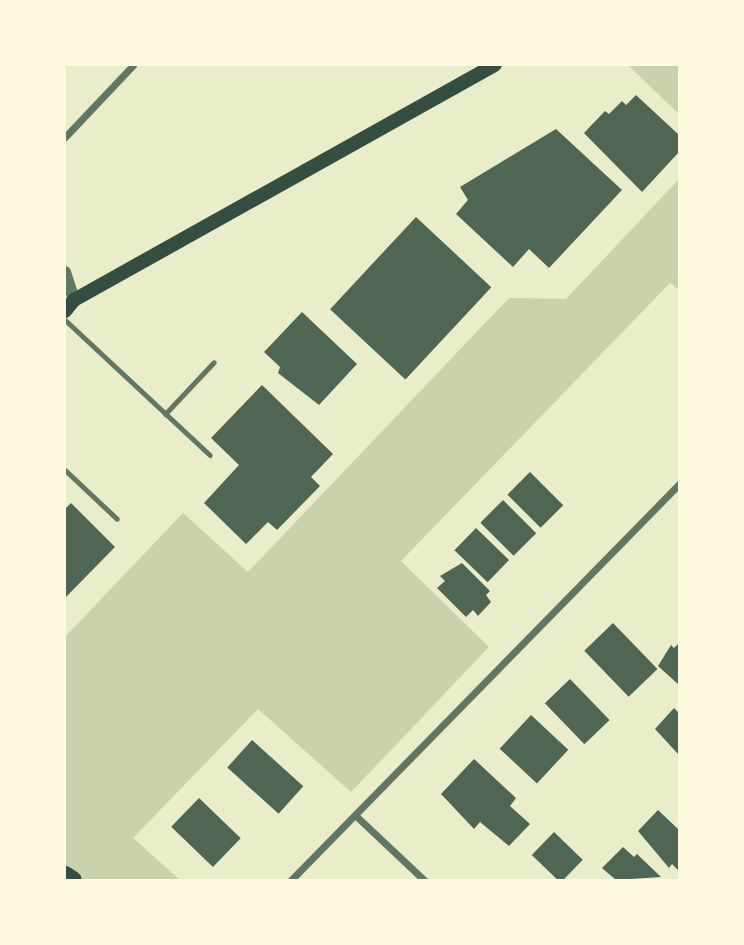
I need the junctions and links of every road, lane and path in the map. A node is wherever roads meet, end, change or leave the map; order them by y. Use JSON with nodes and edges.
{"nodes":[{"id":1,"x":133,"y":65,"type":"edge"},
{"id":2,"x":495,"y":65,"type":"edge"},
{"id":3,"x":65,"y":137,"type":"edge"},
{"id":4,"x":65,"y":272,"type":"edge"},
{"id":5,"x":68,"y":305,"type":"edge"},
{"id":6,"x":65,"y":320,"type":"edge"},
{"id":7,"x":214,"y":362,"type":"dead end"},
{"id":8,"x":165,"y":414,"type":"junction"},
{"id":9,"x":210,"y":455,"type":"dead end"},
{"id":10,"x":65,"y":470,"type":"edge"},
{"id":11,"x":679,"y":484,"type":"edge"},
{"id":12,"x":117,"y":519,"type":"dead end"},
{"id":13,"x":355,"y":815,"type":"junction"},
{"id":14,"x":65,"y":875,"type":"edge"},
{"id":15,"x":73,"y":880,"type":"edge"},
{"id":16,"x":292,"y":880,"type":"edge"},
{"id":17,"x":424,"y":880,"type":"edge"}],
"edges":[{"from":1,"to":3,"type":"street"},
{"from":2,"to":5,"type":"main road"},
{"from":4,"to":5,"type":"street"},
{"from":6,"to":8,"type":"lane"},
{"from":7,"to":8,"type":"lane"},
{"from":8,"to":9,"type":"lane"},
{"from":10,"to":12,"type":"lane"},
{"from":11,"to":13,"type":"street"},
{"from":13,"to":16,"type":"street"},
{"from":13,"to":17,"type":"street"},
{"from":14,"to":15,"type":"main road"}]}
